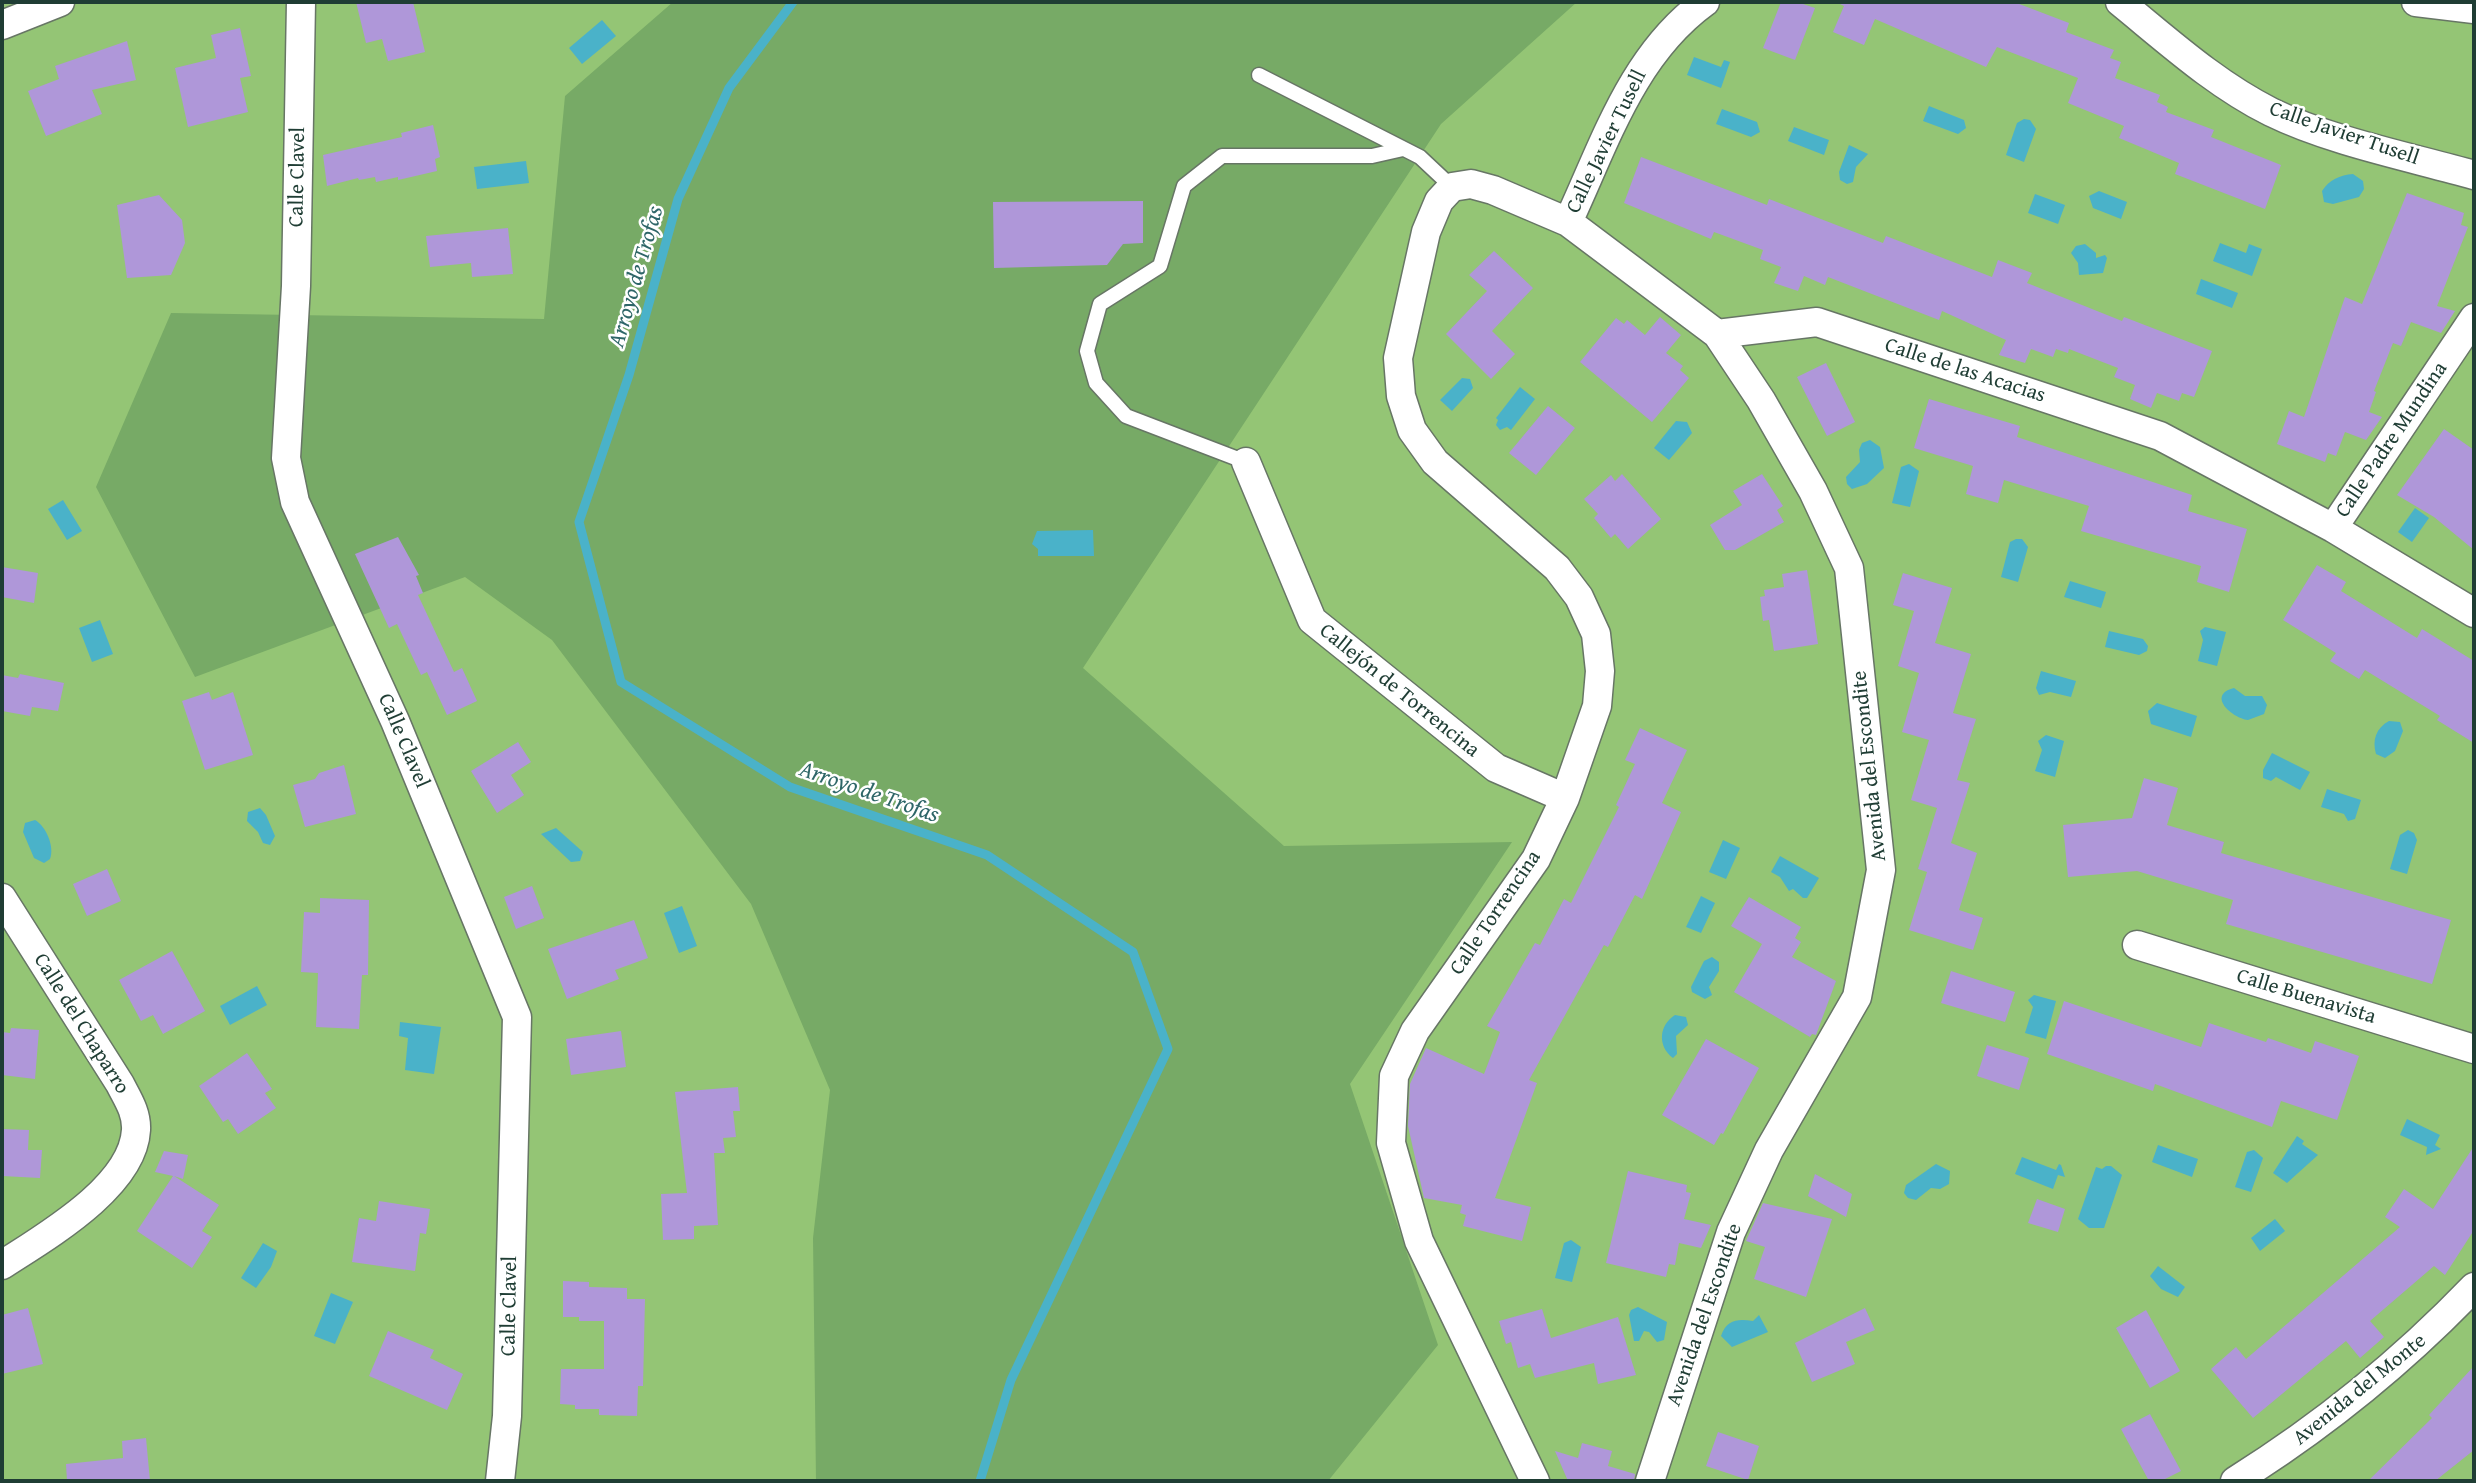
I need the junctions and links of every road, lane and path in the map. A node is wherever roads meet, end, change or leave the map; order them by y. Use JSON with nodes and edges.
{"nodes":[{"id":1,"x":60,"y":2,"type":"edge"},
{"id":2,"x":300,"y":2,"type":"edge"},
{"id":3,"x":1705,"y":2,"type":"edge"},
{"id":4,"x":2120,"y":2,"type":"edge"},
{"id":5,"x":2416,"y":2,"type":"edge"},
{"id":6,"x":2474,"y":9,"type":"edge"},
{"id":7,"x":2,"y":25,"type":"edge"},
{"id":8,"x":1259,"y":75,"type":"dead end"},
{"id":9,"x":1403,"y":149,"type":"junction"},
{"id":10,"x":2474,"y":175,"type":"edge"},
{"id":11,"x":1452,"y":187,"type":"junction"},
{"id":12,"x":1568,"y":222,"type":"junction"},
{"id":13,"x":2474,"y":318,"type":"edge"},
{"id":14,"x":1717,"y":334,"type":"junction"},
{"id":15,"x":1245,"y":462,"type":"joint"},
{"id":16,"x":2333,"y":528,"type":"junction"},
{"id":17,"x":2474,"y":613,"type":"edge"},
{"id":18,"x":1565,"y":798,"type":"junction"},
{"id":19,"x":2,"y":898,"type":"edge"},
{"id":20,"x":2137,"y":945,"type":"dead end"},
{"id":21,"x":2474,"y":1049,"type":"edge"},
{"id":22,"x":2,"y":1265,"type":"edge"},
{"id":23,"x":2474,"y":1287,"type":"edge"},
{"id":24,"x":500,"y":1481,"type":"edge"},
{"id":25,"x":1535,"y":1481,"type":"edge"},
{"id":26,"x":1650,"y":1481,"type":"edge"},
{"id":27,"x":2235,"y":1481,"type":"edge"}],
"edges":[{"from":1,"to":7,"type":"street"},
{"from":2,"to":24,"type":"street","name":"Calle Clavel"},
{"from":3,"to":12,"type":"street","name":"Calle Javier Tusell"},
{"from":4,"to":10,"type":"street","name":"Calle Javier Tusell"},
{"from":5,"to":6,"type":"street"},
{"from":8,"to":9,"type":"lane"},
{"from":9,"to":11,"type":"lane"},
{"from":9,"to":15,"type":"lane"},
{"from":11,"to":12,"type":"street"},
{"from":11,"to":18,"type":"street","name":"Calle Torrencina"},
{"from":12,"to":14,"type":"street"},
{"from":13,"to":16,"type":"street","name":"Calle Padre Mundina"},
{"from":14,"to":16,"type":"street","name":"Calle de las Acacias"},
{"from":14,"to":26,"type":"street","name":"Avenida del Escondite"},
{"from":15,"to":18,"type":"street","name":"Callejón de Torrencina"},
{"from":16,"to":17,"type":"street","name":"Calle de las Acacias"},
{"from":18,"to":25,"type":"street","name":"Calle Torrencina"},
{"from":19,"to":22,"type":"street","name":"Calle del Chaparro"},
{"from":20,"to":21,"type":"street","name":"Calle Buenavista"},
{"from":23,"to":27,"type":"street","name":"Avenida del Monte"}]}
